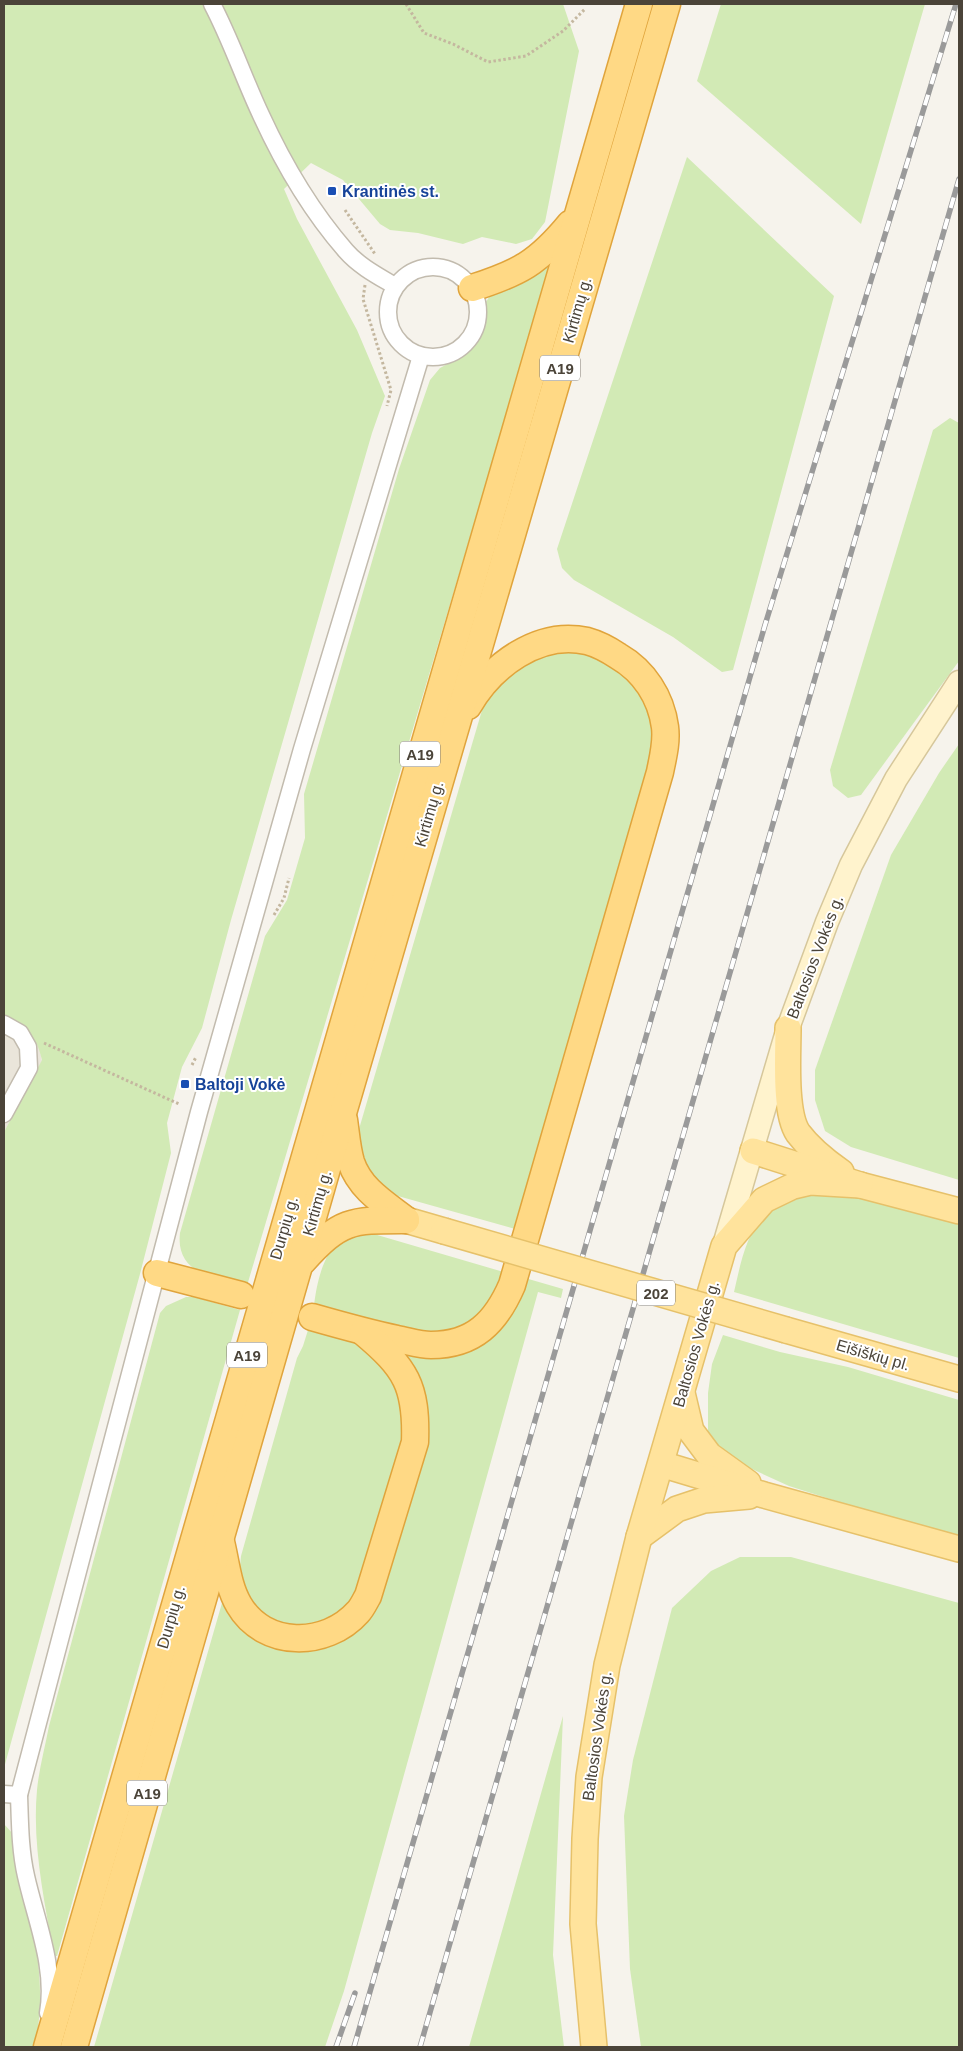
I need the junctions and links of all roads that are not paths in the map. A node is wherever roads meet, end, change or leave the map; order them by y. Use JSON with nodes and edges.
{"nodes":[{"id":1,"x":212,"y":4,"type":"edge"},
{"id":2,"x":639,"y":4,"type":"edge"},
{"id":3,"x":667,"y":4,"type":"edge"},
{"id":4,"x":577,"y":216,"type":"junction"},
{"id":5,"x":395,"y":286,"type":"junction"},
{"id":6,"x":472,"y":288,"type":"junction"},
{"id":7,"x":421,"y":356,"type":"junction"},
{"id":8,"x":959,"y":682,"type":"edge"},
{"id":9,"x":453,"y":733,"type":"junction"},
{"id":10,"x":4,"y":1024,"type":"edge"},
{"id":11,"x":788,"y":1028,"type":"junction"},
{"id":12,"x":343,"y":1113,"type":"junction"},
{"id":13,"x":4,"y":1114,"type":"edge"},
{"id":14,"x":753,"y":1151,"type":"junction"},
{"id":15,"x":860,"y":1185,"type":"junction"},
{"id":16,"x":296,"y":1187,"type":"joint"},
{"id":17,"x":959,"y":1211,"type":"edge"},
{"id":18,"x":406,"y":1220,"type":"junction"},
{"id":19,"x":724,"y":1246,"type":"junction"},
{"id":20,"x":299,"y":1266,"type":"junction"},
{"id":21,"x":157,"y":1273,"type":"junction"},
{"id":22,"x":241,"y":1295,"type":"dead end"},
{"id":23,"x":312,"y":1317,"type":"dead end"},
{"id":24,"x":363,"y":1332,"type":"junction"},
{"id":25,"x":959,"y":1379,"type":"edge"},
{"id":26,"x":682,"y":1392,"type":"junction"},
{"id":27,"x":661,"y":1464,"type":"junction"},
{"id":28,"x":764,"y":1495,"type":"junction"},
{"id":29,"x":639,"y":1537,"type":"junction"},
{"id":30,"x":221,"y":1538,"type":"junction"},
{"id":31,"x":959,"y":1549,"type":"edge"},
{"id":32,"x":12,"y":1795,"type":"edge"},
{"id":33,"x":42,"y":2047,"type":"edge"},
{"id":34,"x":47,"y":2047,"type":"edge"},
{"id":35,"x":74,"y":2047,"type":"edge"},
{"id":36,"x":594,"y":2047,"type":"edge"}],
"edges":[{"from":1,"to":5,"type":"street"},
{"from":2,"to":4,"type":"highway","name":"Kirtimų g.","number":"A19"},
{"from":3,"to":9,"type":"highway","name":"Kirtimų g.","number":"A19"},
{"from":4,"to":6,"type":"highway"},
{"from":4,"to":16,"type":"highway","name":"Kirtimų g.","number":"A19"},
{"from":5,"to":6,"type":"street"},
{"from":5,"to":7,"type":"street"},
{"from":6,"to":7,"type":"street"},
{"from":7,"to":21,"type":"street"},
{"from":8,"to":11,"type":"main road","name":"Baltosios Vokės g."},
{"from":9,"to":12,"type":"highway","name":"Kirtimų g.","number":"A19"},
{"from":9,"to":24,"type":"highway"},
{"from":10,"to":13,"type":"street"},
{"from":11,"to":14,"type":"main road","name":"Baltosios Vokės g."},
{"from":11,"to":15,"type":"main road"},
{"from":12,"to":18,"type":"highway"},
{"from":12,"to":20,"type":"highway","name":"Kirtimų g.","number":"A19"},
{"from":14,"to":15,"type":"main road"},
{"from":14,"to":19,"type":"main road","name":"Baltosios Vokės g."},
{"from":15,"to":17,"type":"main road"},
{"from":15,"to":19,"type":"main road"},
{"from":16,"to":34,"type":"highway","name":"Durpių g.","number":"A19"},
{"from":18,"to":20,"type":"highway"},
{"from":18,"to":25,"type":"main road","name":"Eišiškių pl.","number":"202","bridge":true},
{"from":19,"to":26,"type":"main road","name":"Baltosios Vokės g."},
{"from":20,"to":30,"type":"highway","name":"Kirtimų g.","number":"A19"},
{"from":21,"to":22,"type":"highway"},
{"from":21,"to":32,"type":"street"},
{"from":23,"to":24,"type":"highway"},
{"from":24,"to":30,"type":"highway"},
{"from":26,"to":27,"type":"main road","name":"Baltosios Vokės g."},
{"from":26,"to":28,"type":"main road"},
{"from":27,"to":28,"type":"main road"},
{"from":27,"to":29,"type":"main road","name":"Baltosios Vokės g."},
{"from":28,"to":29,"type":"main road"},
{"from":28,"to":31,"type":"main road"},
{"from":29,"to":36,"type":"main road","name":"Baltosios Vokės g."},
{"from":30,"to":35,"type":"highway","name":"Durpių g.","number":"A19"},
{"from":32,"to":33,"type":"street"}]}
